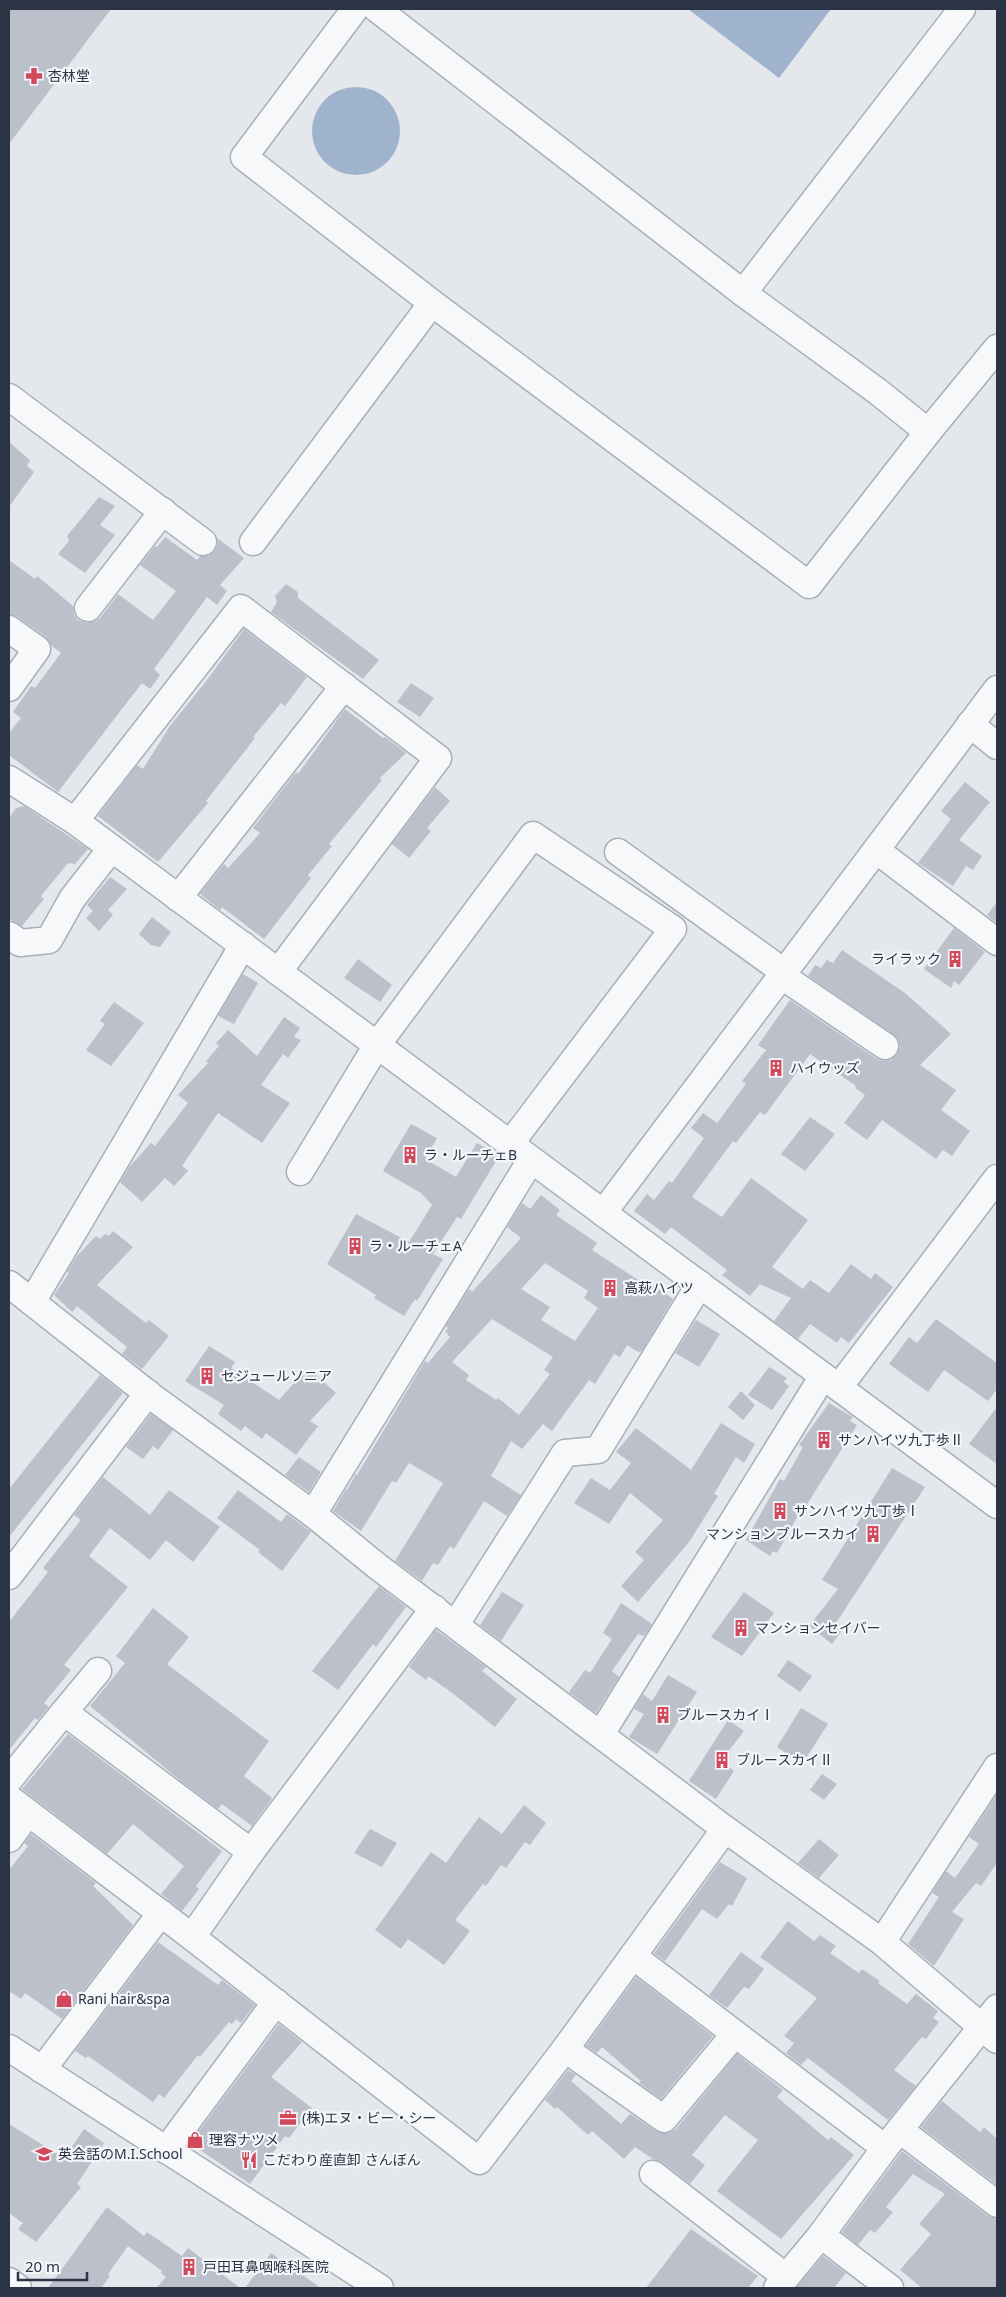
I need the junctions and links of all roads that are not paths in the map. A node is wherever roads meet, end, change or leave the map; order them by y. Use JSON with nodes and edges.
{"nodes":[{"id":1,"x":355,"y":9,"type":"edge"},
{"id":2,"x":377,"y":9,"type":"edge"},
{"id":3,"x":962,"y":9,"type":"edge"},
{"id":4,"x":743,"y":293,"type":"junction"},
{"id":5,"x":432,"y":303,"type":"junction"},
{"id":6,"x":997,"y":348,"type":"edge"},
{"id":7,"x":9,"y":396,"type":"edge"},
{"id":8,"x":928,"y":432,"type":"junction"},
{"id":9,"x":163,"y":511,"type":"junction"},
{"id":10,"x":203,"y":542,"type":"dead end"},
{"id":11,"x":252,"y":542,"type":"dead end"},
{"id":12,"x":88,"y":608,"type":"dead end"},
{"id":13,"x":9,"y":629,"type":"edge"},
{"id":14,"x":344,"y":686,"type":"junction"},
{"id":15,"x":9,"y":688,"type":"edge"},
{"id":16,"x":997,"y":689,"type":"edge"},
{"id":17,"x":970,"y":724,"type":"junction"},
{"id":18,"x":997,"y":746,"type":"edge"},
{"id":19,"x":10,"y":781,"type":"edge"},
{"id":20,"x":75,"y":821,"type":"junction"},
{"id":21,"x":112,"y":849,"type":"junction"},
{"id":22,"x":876,"y":850,"type":"junction"},
{"id":23,"x":618,"y":852,"type":"dead end"},
{"id":24,"x":178,"y":898,"type":"junction"},
{"id":25,"x":9,"y":935,"type":"edge"},
{"id":26,"x":997,"y":942,"type":"edge"},
{"id":27,"x":243,"y":945,"type":"junction"},
{"id":28,"x":278,"y":972,"type":"junction"},
{"id":29,"x":783,"y":974,"type":"junction"},
{"id":30,"x":377,"y":1045,"type":"junction"},
{"id":31,"x":885,"y":1046,"type":"dead end"},
{"id":32,"x":510,"y":1144,"type":"junction"},
{"id":33,"x":531,"y":1160,"type":"junction"},
{"id":34,"x":300,"y":1172,"type":"dead end"},
{"id":35,"x":997,"y":1178,"type":"edge"},
{"id":36,"x":604,"y":1213,"type":"junction"},
{"id":37,"x":9,"y":1284,"type":"edge"},
{"id":38,"x":700,"y":1284,"type":"junction"},
{"id":39,"x":32,"y":1302,"type":"junction"},
{"id":40,"x":831,"y":1382,"type":"junction"},
{"id":41,"x":148,"y":1393,"type":"junction"},
{"id":42,"x":997,"y":1505,"type":"edge"},
{"id":43,"x":313,"y":1514,"type":"junction"},
{"id":44,"x":9,"y":1576,"type":"edge"},
{"id":45,"x":434,"y":1608,"type":"junction"},
{"id":46,"x":456,"y":1624,"type":"junction"},
{"id":47,"x":98,"y":1670,"type":"dead end"},
{"id":48,"x":64,"y":1712,"type":"junction"},
{"id":49,"x":601,"y":1734,"type":"junction"},
{"id":50,"x":997,"y":1767,"type":"edge"},
{"id":51,"x":9,"y":1780,"type":"edge"},
{"id":52,"x":19,"y":1806,"type":"edge"},
{"id":53,"x":725,"y":1830,"type":"junction"},
{"id":54,"x":9,"y":1839,"type":"edge"},
{"id":55,"x":251,"y":1852,"type":"junction"},
{"id":56,"x":161,"y":1913,"type":"junction"},
{"id":57,"x":192,"y":1937,"type":"junction"},
{"id":58,"x":882,"y":1942,"type":"junction"},
{"id":59,"x":633,"y":1956,"type":"junction"},
{"id":60,"x":276,"y":2002,"type":"junction"},
{"id":61,"x":992,"y":2025,"type":"edge"},
{"id":62,"x":734,"y":2035,"type":"junction"},
{"id":63,"x":9,"y":2048,"type":"edge"},
{"id":64,"x":565,"y":2049,"type":"junction"},
{"id":65,"x":42,"y":2070,"type":"junction"},
{"id":66,"x":892,"y":2139,"type":"junction"},
{"id":67,"x":166,"y":2150,"type":"junction"},
{"id":68,"x":653,"y":2174,"type":"dead end"},
{"id":69,"x":997,"y":2204,"type":"edge"},
{"id":70,"x":821,"y":2235,"type":"junction"},
{"id":71,"x":9,"y":2281,"type":"edge"},
{"id":72,"x":782,"y":2283,"type":"edge"},
{"id":73,"x":18,"y":2288,"type":"edge"},
{"id":74,"x":380,"y":2288,"type":"edge"},
{"id":75,"x":890,"y":2288,"type":"edge"}],
"edges":[{"from":1,"to":5,"type":"street"},
{"from":2,"to":4,"type":"street"},
{"from":3,"to":4,"type":"street"},
{"from":4,"to":8,"type":"street"},
{"from":5,"to":8,"type":"street"},
{"from":5,"to":11,"type":"street"},
{"from":6,"to":8,"type":"street"},
{"from":7,"to":9,"type":"street"},
{"from":9,"to":10,"type":"street"},
{"from":9,"to":12,"type":"street"},
{"from":13,"to":15,"type":"street"},
{"from":14,"to":20,"type":"street"},
{"from":14,"to":24,"type":"street"},
{"from":14,"to":28,"type":"street"},
{"from":16,"to":17,"type":"street"},
{"from":17,"to":18,"type":"street"},
{"from":17,"to":22,"type":"street"},
{"from":19,"to":20,"type":"street"},
{"from":20,"to":21,"type":"street"},
{"from":21,"to":24,"type":"street"},
{"from":21,"to":25,"type":"street"},
{"from":22,"to":26,"type":"street"},
{"from":22,"to":29,"type":"street"},
{"from":23,"to":29,"type":"street"},
{"from":24,"to":27,"type":"street"},
{"from":27,"to":28,"type":"street"},
{"from":27,"to":39,"type":"street"},
{"from":28,"to":30,"type":"street"},
{"from":29,"to":31,"type":"street"},
{"from":29,"to":36,"type":"street"},
{"from":30,"to":32,"type":"street"},
{"from":30,"to":32,"type":"street"},
{"from":30,"to":34,"type":"street"},
{"from":32,"to":33,"type":"street"},
{"from":33,"to":36,"type":"street"},
{"from":33,"to":43,"type":"street"},
{"from":35,"to":40,"type":"street"},
{"from":36,"to":38,"type":"street"},
{"from":37,"to":39,"type":"street"},
{"from":38,"to":40,"type":"street"},
{"from":38,"to":46,"type":"street"},
{"from":39,"to":41,"type":"street"},
{"from":40,"to":42,"type":"street"},
{"from":40,"to":49,"type":"street"},
{"from":41,"to":43,"type":"street"},
{"from":41,"to":44,"type":"street"},
{"from":43,"to":45,"type":"street"},
{"from":45,"to":46,"type":"street"},
{"from":45,"to":55,"type":"street"},
{"from":46,"to":49,"type":"street"},
{"from":47,"to":48,"type":"street"},
{"from":48,"to":51,"type":"street"},
{"from":48,"to":55,"type":"street"},
{"from":49,"to":53,"type":"street"},
{"from":50,"to":58,"type":"street"},
{"from":52,"to":54,"type":"street"},
{"from":52,"to":56,"type":"street"},
{"from":53,"to":58,"type":"street"},
{"from":53,"to":59,"type":"street"},
{"from":55,"to":57,"type":"street"},
{"from":56,"to":57,"type":"street"},
{"from":56,"to":65,"type":"street"},
{"from":57,"to":60,"type":"street"},
{"from":58,"to":61,"type":"street"},
{"from":59,"to":62,"type":"street"},
{"from":59,"to":64,"type":"street"},
{"from":60,"to":64,"type":"street"},
{"from":60,"to":67,"type":"street"},
{"from":61,"to":66,"type":"street"},
{"from":62,"to":64,"type":"street"},
{"from":62,"to":66,"type":"street"},
{"from":63,"to":65,"type":"street"},
{"from":65,"to":67,"type":"street"},
{"from":66,"to":69,"type":"street"},
{"from":66,"to":70,"type":"street"},
{"from":67,"to":74,"type":"street"},
{"from":68,"to":72,"type":"street"},
{"from":70,"to":72,"type":"street"},
{"from":70,"to":75,"type":"street"},
{"from":71,"to":73,"type":"street"}]}
